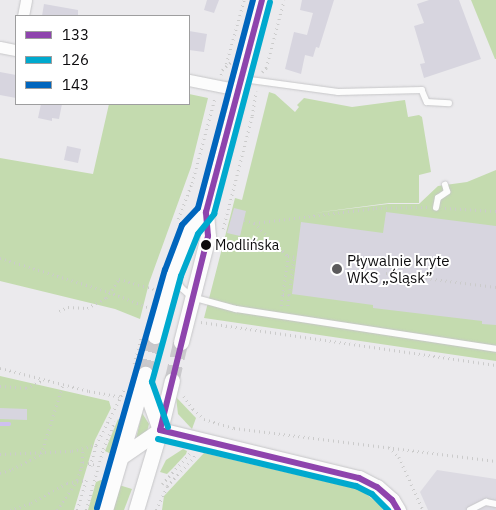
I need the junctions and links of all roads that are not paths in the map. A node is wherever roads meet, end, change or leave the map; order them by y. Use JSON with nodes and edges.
{"nodes":[{"id":1,"x":26,"y":0,"type":"edge"},
{"id":2,"x":262,"y":0,"type":"edge"},
{"id":3,"x":23,"y":15,"type":"edge"},
{"id":4,"x":0,"y":47,"type":"edge"},
{"id":5,"x":15,"y":50,"type":"edge"},
{"id":6,"x":190,"y":80,"type":"edge"},
{"id":7,"x":240,"y":84,"type":"junction"},
{"id":8,"x":449,"y":103,"type":"dead end"},
{"id":9,"x":445,"y":185,"type":"dead end"},
{"id":10,"x":436,"y":208,"type":"road end"},
{"id":11,"x":206,"y":212,"type":"junction"},
{"id":12,"x":172,"y":273,"type":"junction"},
{"id":13,"x":198,"y":299,"type":"junction"},
{"id":14,"x":149,"y":335,"type":"tunnel mouth"},
{"id":15,"x":181,"y":342,"type":"tunnel mouth"},
{"id":16,"x":496,"y":349,"type":"edge"},
{"id":17,"x":172,"y":380,"type":"tunnel mouth"},
{"id":18,"x":160,"y":430,"type":"junction"},
{"id":19,"x":122,"y":456,"type":"junction"},
{"id":20,"x":496,"y":504,"type":"edge"},
{"id":21,"x":105,"y":510,"type":"edge"},
{"id":22,"x":136,"y":510,"type":"edge"},
{"id":23,"x":398,"y":510,"type":"edge"},
{"id":24,"x":470,"y":510,"type":"edge"}],
"edges":[{"from":1,"to":3,"type":"street"},
{"from":2,"to":7,"type":"street"},
{"from":4,"to":5,"type":"street"},
{"from":6,"to":7,"type":"street"},
{"from":7,"to":8,"type":"lane"},
{"from":7,"to":11,"type":"street"},
{"from":9,"to":10,"type":"lane"},
{"from":11,"to":12,"type":"street"},
{"from":11,"to":13,"type":"street"},
{"from":12,"to":13,"type":"lane"},
{"from":12,"to":14,"type":"street"},
{"from":13,"to":15,"type":"street"},
{"from":13,"to":16,"type":"lane"},
{"from":17,"to":18,"type":"street"},
{"from":18,"to":19,"type":"street"},
{"from":18,"to":19,"type":"street"},
{"from":18,"to":22,"type":"street"},
{"from":18,"to":23,"type":"street"},
{"from":19,"to":21,"type":"street"},
{"from":20,"to":24,"type":"lane"}]}
